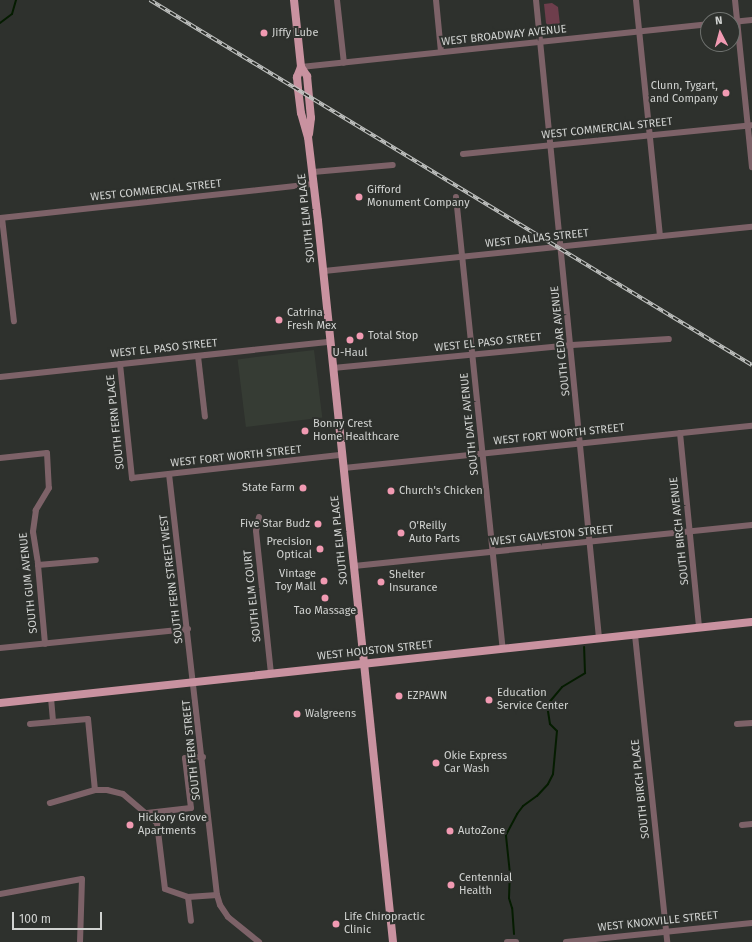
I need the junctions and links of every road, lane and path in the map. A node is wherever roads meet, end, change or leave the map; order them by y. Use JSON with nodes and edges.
{"nodes":[{"id":1,"x":294,"y":0,"type":"edge"},
{"id":2,"x":337,"y":0,"type":"edge"},
{"id":3,"x":436,"y":0,"type":"edge"},
{"id":4,"x":536,"y":0,"type":"edge"},
{"id":5,"x":636,"y":0,"type":"edge"},
{"id":6,"x":735,"y":0,"type":"edge"},
{"id":7,"x":735,"y":12,"type":"edge"},
{"id":8,"x":752,"y":20,"type":"edge"},
{"id":9,"x":740,"y":21,"type":"edge"},
{"id":10,"x":700,"y":25,"type":"edge"},
{"id":11,"x":639,"y":32,"type":"junction"},
{"id":12,"x":541,"y":42,"type":"junction"},
{"id":13,"x":442,"y":52,"type":"junction"},
{"id":14,"x":739,"y":52,"type":"edge"},
{"id":15,"x":344,"y":63,"type":"junction"},
{"id":16,"x":301,"y":67,"type":"junction"},
{"id":17,"x":750,"y":125,"type":"edge"},
{"id":18,"x":649,"y":135,"type":"junction"},
{"id":19,"x":550,"y":145,"type":"junction"},
{"id":20,"x":463,"y":154,"type":"dead end"},
{"id":21,"x":393,"y":165,"type":"dead end"},
{"id":22,"x":752,"y":167,"type":"edge"},
{"id":23,"x":312,"y":172,"type":"junction"},
{"id":24,"x":314,"y":184,"type":"junction"},
{"id":25,"x":456,"y":197,"type":"dead end"},
{"id":26,"x":1,"y":218,"type":"edge"},
{"id":27,"x":752,"y":227,"type":"edge"},
{"id":28,"x":660,"y":236,"type":"junction"},
{"id":29,"x":560,"y":247,"type":"junction"},
{"id":30,"x":462,"y":257,"type":"junction"},
{"id":31,"x":324,"y":271,"type":"junction"},
{"id":32,"x":14,"y":321,"type":"dead end"},
{"id":33,"x":669,"y":339,"type":"dead end"},
{"id":34,"x":330,"y":342,"type":"junction"},
{"id":35,"x":572,"y":345,"type":"junction"},
{"id":36,"x":473,"y":355,"type":"junction"},
{"id":37,"x":198,"y":356,"type":"junction"},
{"id":38,"x":120,"y":364,"type":"junction"},
{"id":39,"x":333,"y":368,"type":"junction"},
{"id":40,"x":0,"y":377,"type":"edge"},
{"id":41,"x":204,"y":417,"type":"dead end"},
{"id":42,"x":752,"y":426,"type":"edge"},
{"id":43,"x":680,"y":433,"type":"junction"},
{"id":44,"x":581,"y":443,"type":"junction"},
{"id":45,"x":483,"y":453,"type":"junction"},
{"id":46,"x":342,"y":455,"type":"junction"},
{"id":47,"x":0,"y":458,"type":"edge"},
{"id":48,"x":344,"y":468,"type":"junction"},
{"id":49,"x":170,"y":474,"type":"junction"},
{"id":50,"x":132,"y":478,"type":"joint"},
{"id":51,"x":260,"y":517,"type":"dead end"},
{"id":52,"x":752,"y":525,"type":"edge"},
{"id":53,"x":690,"y":531,"type":"junction"},
{"id":54,"x":591,"y":542,"type":"junction"},
{"id":55,"x":493,"y":552,"type":"junction"},
{"id":56,"x":96,"y":560,"type":"dead end"},
{"id":57,"x":38,"y":565,"type":"junction"},
{"id":58,"x":354,"y":566,"type":"junction"},
{"id":59,"x":752,"y":622,"type":"edge"},
{"id":60,"x":699,"y":628,"type":"junction"},
{"id":61,"x":188,"y":629,"type":"junction"},
{"id":62,"x":635,"y":635,"type":"junction"},
{"id":63,"x":599,"y":638,"type":"junction"},
{"id":64,"x":45,"y":644,"type":"junction"},
{"id":65,"x":0,"y":648,"type":"edge"},
{"id":66,"x":503,"y":649,"type":"junction"},
{"id":67,"x":364,"y":664,"type":"junction"},
{"id":68,"x":271,"y":674,"type":"junction"},
{"id":69,"x":194,"y":682,"type":"junction"},
{"id":70,"x":51,"y":698,"type":"junction"},
{"id":71,"x":0,"y":703,"type":"edge"},
{"id":72,"x":53,"y":722,"type":"junction"},
{"id":73,"x":752,"y":723,"type":"edge"},
{"id":74,"x":30,"y":724,"type":"dead end"},
{"id":75,"x":737,"y":724,"type":"dead end"},
{"id":76,"x":203,"y":757,"type":"junction"},
{"id":77,"x":95,"y":790,"type":"junction"},
{"id":78,"x":50,"y":803,"type":"dead end"},
{"id":79,"x":147,"y":813,"type":"junction"},
{"id":80,"x":752,"y":824,"type":"edge"},
{"id":81,"x":742,"y":825,"type":"dead end"},
{"id":82,"x":0,"y":894,"type":"edge"},
{"id":83,"x":217,"y":895,"type":"junction"},
{"id":84,"x":188,"y":897,"type":"junction"},
{"id":85,"x":191,"y":921,"type":"dead end"},
{"id":86,"x":752,"y":923,"type":"edge"},
{"id":87,"x":666,"y":931,"type":"junction"},
{"id":88,"x":80,"y":942,"type":"edge"},
{"id":89,"x":259,"y":942,"type":"edge"},
{"id":90,"x":393,"y":942,"type":"edge"},
{"id":91,"x":507,"y":942,"type":"edge"},
{"id":92,"x":516,"y":942,"type":"edge"},
{"id":93,"x":566,"y":942,"type":"edge"},
{"id":94,"x":667,"y":942,"type":"edge"}],
"edges":[{"from":1,"to":16,"type":"main road","name":"SOUTH ELM PLACE"},
{"from":2,"to":15,"type":"street"},
{"from":3,"to":13,"type":"street"},
{"from":4,"to":12,"type":"street","name":"SOUTH CEDAR AVENUE"},
{"from":5,"to":11,"type":"street"},
{"from":6,"to":7,"type":"street"},
{"from":8,"to":9,"type":"street"},
{"from":10,"to":11,"type":"street","name":"WEST BROADWAY AVENUE"},
{"from":11,"to":12,"type":"street","name":"WEST BROADWAY AVENUE"},
{"from":11,"to":18,"type":"street"},
{"from":12,"to":13,"type":"street","name":"WEST BROADWAY AVENUE"},
{"from":12,"to":19,"type":"street","name":"SOUTH CEDAR AVENUE"},
{"from":13,"to":15,"type":"street","name":"WEST BROADWAY AVENUE"},
{"from":14,"to":17,"type":"street"},
{"from":15,"to":16,"type":"street","name":"WEST BROADWAY AVENUE"},
{"from":16,"to":23,"type":"main road","name":"SOUTH ELM PLACE"},
{"from":17,"to":18,"type":"street","name":"WEST COMMERCIAL STREET"},
{"from":17,"to":22,"type":"street"},
{"from":18,"to":19,"type":"street","name":"WEST COMMERCIAL STREET"},
{"from":18,"to":28,"type":"street"},
{"from":19,"to":20,"type":"street","name":"WEST COMMERCIAL STREET"},
{"from":19,"to":29,"type":"street","name":"SOUTH CEDAR AVENUE"},
{"from":21,"to":23,"type":"street"},
{"from":23,"to":24,"type":"main road","name":"SOUTH ELM PLACE"},
{"from":24,"to":26,"type":"street","name":"WEST COMMERCIAL STREET"},
{"from":24,"to":31,"type":"main road","name":"SOUTH ELM PLACE"},
{"from":25,"to":30,"type":"street","name":"SOUTH DATE AVENUE"},
{"from":26,"to":32,"type":"street"},
{"from":27,"to":28,"type":"street","name":"WEST DALLAS STREET"},
{"from":28,"to":29,"type":"street","name":"WEST DALLAS STREET"},
{"from":29,"to":30,"type":"street","name":"WEST DALLAS STREET"},
{"from":29,"to":35,"type":"street","name":"SOUTH CEDAR AVENUE"},
{"from":30,"to":31,"type":"street","name":"WEST DALLAS STREET"},
{"from":30,"to":36,"type":"street","name":"SOUTH DATE AVENUE"},
{"from":31,"to":34,"type":"main road","name":"SOUTH ELM PLACE"},
{"from":33,"to":35,"type":"street","name":"WEST EL PASO STREET"},
{"from":34,"to":37,"type":"street","name":"WEST EL PASO STREET"},
{"from":34,"to":39,"type":"main road","name":"SOUTH ELM PLACE"},
{"from":35,"to":36,"type":"street","name":"WEST EL PASO STREET"},
{"from":35,"to":44,"type":"street","name":"SOUTH CEDAR AVENUE"},
{"from":36,"to":39,"type":"street","name":"WEST EL PASO STREET"},
{"from":36,"to":45,"type":"street","name":"SOUTH DATE AVENUE"},
{"from":37,"to":38,"type":"street","name":"WEST EL PASO STREET"},
{"from":37,"to":41,"type":"street"},
{"from":38,"to":40,"type":"street","name":"WEST EL PASO STREET"},
{"from":38,"to":50,"type":"street","name":"SOUTH FERN PLACE"},
{"from":39,"to":46,"type":"main road","name":"SOUTH ELM PLACE"},
{"from":42,"to":43,"type":"street","name":"WEST FORT WORTH STREET"},
{"from":43,"to":44,"type":"street","name":"WEST FORT WORTH STREET"},
{"from":43,"to":53,"type":"street","name":"SOUTH BIRCH AVENUE"},
{"from":44,"to":45,"type":"street","name":"WEST FORT WORTH STREET"},
{"from":44,"to":54,"type":"street","name":"SOUTH CEDAR AVENUE"},
{"from":45,"to":48,"type":"street","name":"WEST FORT WORTH STREET"},
{"from":45,"to":55,"type":"street","name":"SOUTH DATE AVENUE"},
{"from":46,"to":48,"type":"main road","name":"SOUTH ELM PLACE"},
{"from":46,"to":49,"type":"street","name":"WEST FORT WORTH STREET"},
{"from":47,"to":57,"type":"street","name":"SOUTH GUM AVENUE"},
{"from":48,"to":58,"type":"main road","name":"SOUTH ELM PLACE"},
{"from":49,"to":50,"type":"street","name":"WEST FORT WORTH STREET"},
{"from":49,"to":61,"type":"street","name":"SOUTH FERN STREET WEST"},
{"from":51,"to":68,"type":"street","name":"SOUTH ELM COURT"},
{"from":52,"to":53,"type":"street","name":"WEST GALVESTON STREET"},
{"from":53,"to":54,"type":"street","name":"WEST GALVESTON STREET"},
{"from":53,"to":60,"type":"street","name":"SOUTH BIRCH AVENUE"},
{"from":54,"to":55,"type":"street","name":"WEST GALVESTON STREET"},
{"from":54,"to":63,"type":"street","name":"SOUTH CEDAR AVENUE"},
{"from":55,"to":58,"type":"street","name":"WEST GALVESTON STREET"},
{"from":55,"to":66,"type":"street","name":"SOUTH DATE AVENUE"},
{"from":56,"to":57,"type":"street"},
{"from":57,"to":64,"type":"street","name":"SOUTH GUM AVENUE"},
{"from":58,"to":67,"type":"main road","name":"SOUTH ELM PLACE"},
{"from":59,"to":60,"type":"main road","name":"WEST HOUSTON STREET"},
{"from":60,"to":62,"type":"main road","name":"WEST HOUSTON STREET"},
{"from":61,"to":64,"type":"street"},
{"from":61,"to":69,"type":"street","name":"SOUTH FERN STREET WEST"},
{"from":62,"to":63,"type":"main road","name":"WEST HOUSTON STREET"},
{"from":62,"to":87,"type":"street","name":"SOUTH BIRCH PLACE"},
{"from":63,"to":66,"type":"main road","name":"WEST HOUSTON STREET"},
{"from":64,"to":65,"type":"street"},
{"from":66,"to":67,"type":"main road","name":"WEST HOUSTON STREET"},
{"from":67,"to":68,"type":"main road","name":"WEST HOUSTON STREET"},
{"from":67,"to":90,"type":"main road","name":"SOUTH ELM PLACE"},
{"from":68,"to":69,"type":"main road","name":"WEST HOUSTON STREET"},
{"from":69,"to":70,"type":"main road","name":"WEST HOUSTON STREET"},
{"from":69,"to":76,"type":"street","name":"SOUTH FERN STREET"},
{"from":70,"to":71,"type":"main road","name":"WEST HOUSTON STREET"},
{"from":70,"to":72,"type":"street"},
{"from":72,"to":74,"type":"street"},
{"from":72,"to":77,"type":"street"},
{"from":73,"to":75,"type":"street"},
{"from":76,"to":79,"type":"street"},
{"from":76,"to":83,"type":"street","name":"SOUTH FERN STREET"},
{"from":77,"to":78,"type":"street"},
{"from":77,"to":79,"type":"street"},
{"from":79,"to":84,"type":"street"},
{"from":80,"to":81,"type":"street"},
{"from":82,"to":88,"type":"street"},
{"from":83,"to":84,"type":"street"},
{"from":83,"to":89,"type":"street","name":"SOUTH FERN STREET"},
{"from":84,"to":85,"type":"street"},
{"from":86,"to":87,"type":"street","name":"WEST KNOXVILLE STREET"},
{"from":87,"to":93,"type":"street","name":"WEST KNOXVILLE STREET"},
{"from":87,"to":94,"type":"street","name":"SOUTH BIRCH PLACE"},
{"from":91,"to":92,"type":"street"}]}
